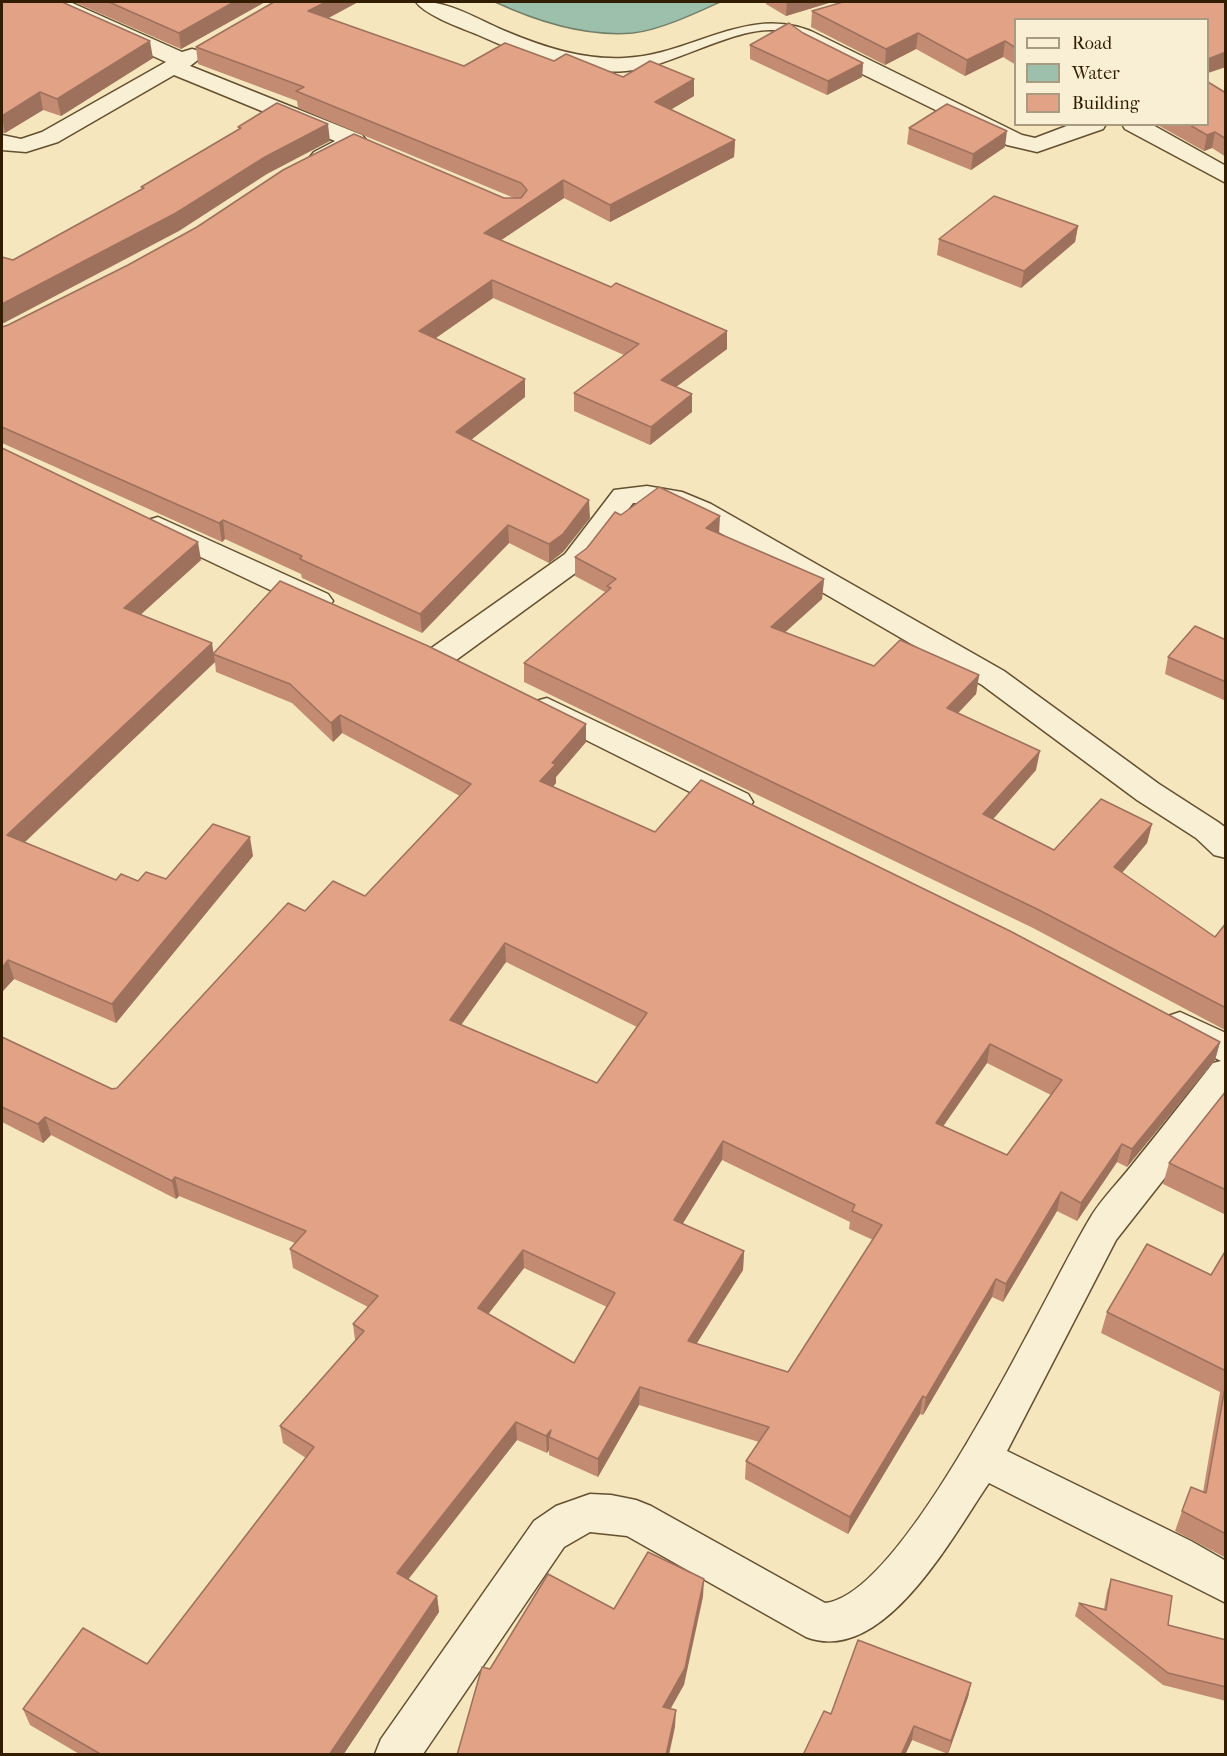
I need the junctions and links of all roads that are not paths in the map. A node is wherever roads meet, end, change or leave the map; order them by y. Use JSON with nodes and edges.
{"nodes":[{"id":1,"x":54,"y":2,"type":"edge"},
{"id":2,"x":427,"y":2,"type":"edge"},
{"id":3,"x":811,"y":16,"type":"dead end"},
{"id":4,"x":785,"y":26,"type":"junction"},
{"id":5,"x":213,"y":43,"type":"edge"},
{"id":6,"x":178,"y":64,"type":"junction"},
{"id":7,"x":1089,"y":126,"type":"edge"},
{"id":8,"x":1137,"y":126,"type":"edge"},
{"id":9,"x":2,"y":142,"type":"edge"},
{"id":10,"x":306,"y":166,"type":"edge"},
{"id":11,"x":1226,"y":176,"type":"edge"},
{"id":12,"x":131,"y":513,"type":"edge"},
{"id":13,"x":344,"y":613,"type":"edge"},
{"id":14,"x":472,"y":671,"type":"edge"},
{"id":15,"x":524,"y":696,"type":"edge"},
{"id":16,"x":762,"y":814,"type":"edge"},
{"id":17,"x":1219,"y":831,"type":"edge"},
{"id":18,"x":1154,"y":1011,"type":"edge"},
{"id":19,"x":1226,"y":1049,"type":"edge"},
{"id":20,"x":1226,"y":1073,"type":"edge"},
{"id":21,"x":982,"y":1460,"type":"junction"},
{"id":22,"x":1226,"y":1584,"type":"edge"},
{"id":23,"x":398,"y":1755,"type":"edge"}],
"edges":[{"from":1,"to":6,"type":"street"},
{"from":2,"to":4,"type":"street"},
{"from":3,"to":4,"type":"street"},
{"from":4,"to":7,"type":"street"},
{"from":5,"to":6,"type":"street"},
{"from":6,"to":9,"type":"street"},
{"from":6,"to":10,"type":"street"},
{"from":8,"to":11,"type":"street"},
{"from":12,"to":13,"type":"street"},
{"from":14,"to":17,"type":"street"},
{"from":15,"to":16,"type":"street"},
{"from":18,"to":19,"type":"street"},
{"from":20,"to":21,"type":"street"},
{"from":21,"to":22,"type":"street"},
{"from":21,"to":23,"type":"street"}]}
